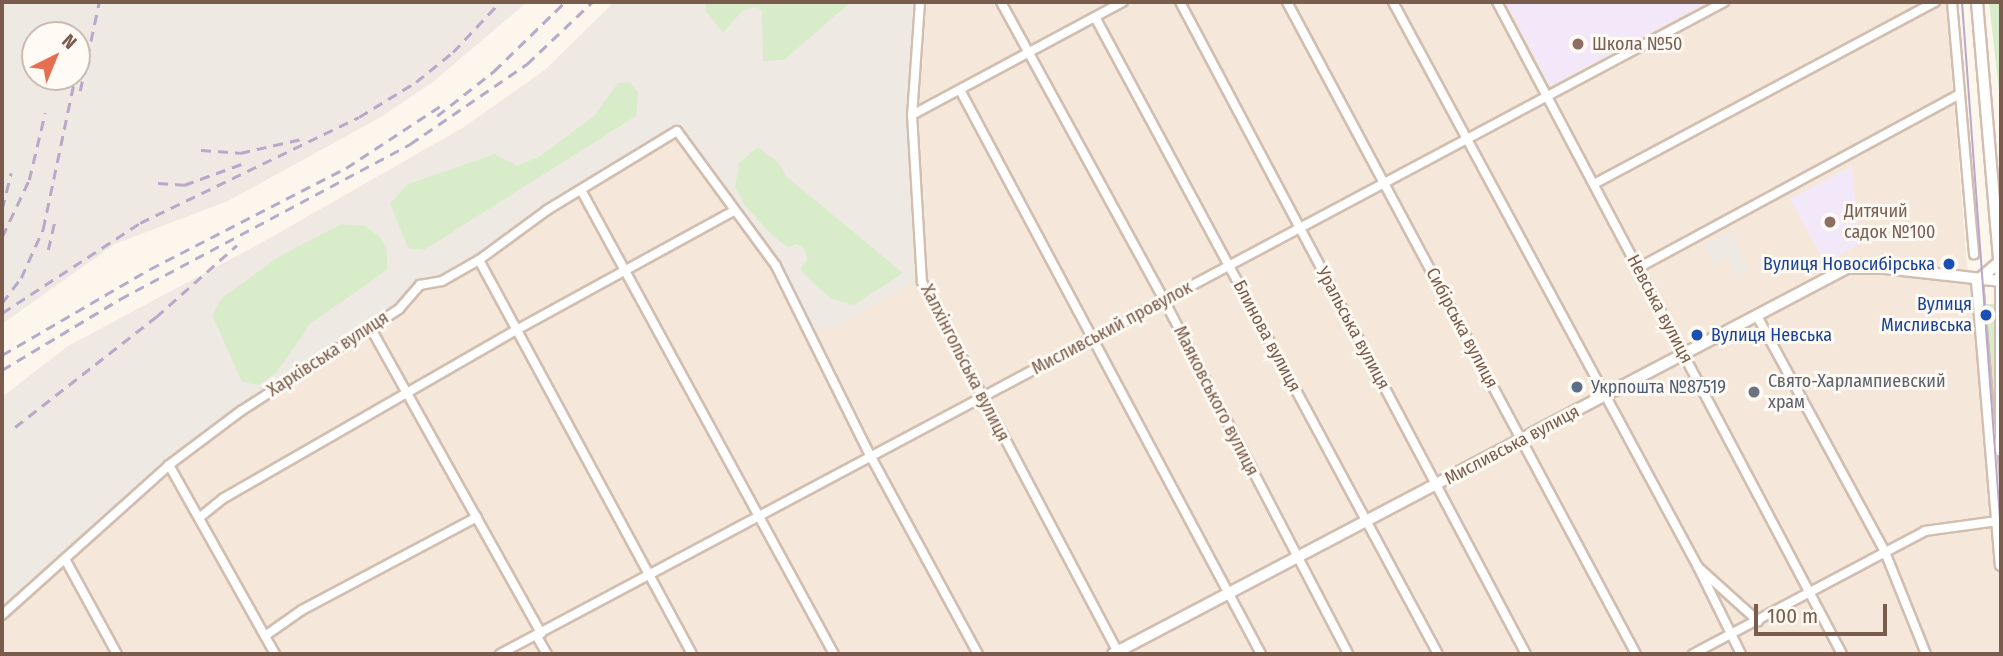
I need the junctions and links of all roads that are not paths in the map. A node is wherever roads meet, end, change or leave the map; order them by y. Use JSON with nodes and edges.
{"nodes":[{"id":1,"x":920,"y":2,"type":"edge"},
{"id":2,"x":1001,"y":2,"type":"edge"},
{"id":3,"x":1123,"y":2,"type":"edge"},
{"id":4,"x":1180,"y":2,"type":"edge"},
{"id":5,"x":1287,"y":2,"type":"edge"},
{"id":6,"x":1393,"y":2,"type":"edge"},
{"id":7,"x":1497,"y":2,"type":"edge"},
{"id":8,"x":1722,"y":2,"type":"edge"},
{"id":9,"x":1935,"y":2,"type":"edge"},
{"id":10,"x":1952,"y":2,"type":"edge"},
{"id":11,"x":1977,"y":2,"type":"edge"},
{"id":12,"x":1095,"y":17,"type":"junction"},
{"id":13,"x":1029,"y":53,"type":"junction"},
{"id":14,"x":960,"y":90,"type":"junction"},
{"id":15,"x":1960,"y":94,"type":"junction"},
{"id":16,"x":1547,"y":96,"type":"junction"},
{"id":17,"x":912,"y":116,"type":"junction"},
{"id":18,"x":1468,"y":138,"type":"junction"},
{"id":19,"x":1384,"y":183,"type":"junction"},
{"id":20,"x":1594,"y":184,"type":"junction"},
{"id":21,"x":581,"y":190,"type":"junction"},
{"id":22,"x":735,"y":210,"type":"junction"},
{"id":23,"x":1300,"y":228,"type":"junction"},
{"id":24,"x":1973,"y":254,"type":"dead end"},
{"id":25,"x":479,"y":260,"type":"junction"},
{"id":26,"x":2000,"y":263,"type":"edge"},
{"id":27,"x":1229,"y":266,"type":"junction"},
{"id":28,"x":1638,"y":268,"type":"junction"},
{"id":29,"x":627,"y":272,"type":"junction"},
{"id":30,"x":1977,"y":281,"type":"junction"},
{"id":31,"x":2001,"y":281,"type":"edge"},
{"id":32,"x":2001,"y":296,"type":"edge"},
{"id":33,"x":1164,"y":300,"type":"junction"},
{"id":34,"x":1757,"y":316,"type":"junction"},
{"id":35,"x":370,"y":327,"type":"junction"},
{"id":36,"x":518,"y":329,"type":"junction"},
{"id":37,"x":1093,"y":338,"type":"junction"},
{"id":38,"x":1684,"y":354,"type":"junction"},
{"id":39,"x":1983,"y":356,"type":"junction"},
{"id":40,"x":2000,"y":357,"type":"edge"},
{"id":41,"x":1606,"y":395,"type":"junction"},
{"id":42,"x":410,"y":396,"type":"junction"},
{"id":43,"x":982,"y":398,"type":"junction"},
{"id":44,"x":1522,"y":439,"type":"junction"},
{"id":45,"x":2001,"y":451,"type":"edge"},
{"id":46,"x":871,"y":457,"type":"junction"},
{"id":47,"x":169,"y":465,"type":"junction"},
{"id":48,"x":1436,"y":484,"type":"junction"},
{"id":49,"x":760,"y":516,"type":"junction"},
{"id":50,"x":477,"y":517,"type":"junction"},
{"id":51,"x":199,"y":518,"type":"junction"},
{"id":52,"x":1366,"y":521,"type":"junction"},
{"id":53,"x":1997,"y":521,"type":"junction"},
{"id":54,"x":1885,"y":552,"type":"junction"},
{"id":55,"x":1297,"y":558,"type":"junction"},
{"id":56,"x":65,"y":559,"type":"junction"},
{"id":57,"x":2001,"y":565,"type":"edge"},
{"id":58,"x":1698,"y":567,"type":"junction"},
{"id":59,"x":649,"y":575,"type":"junction"},
{"id":60,"x":1810,"y":592,"type":"junction"},
{"id":61,"x":1229,"y":593,"type":"junction"},
{"id":62,"x":2,"y":615,"type":"edge"},
{"id":63,"x":1758,"y":621,"type":"junction"},
{"id":64,"x":539,"y":634,"type":"junction"},
{"id":65,"x":1730,"y":635,"type":"junction"},
{"id":66,"x":265,"y":636,"type":"junction"},
{"id":67,"x":1116,"y":653,"type":"edge"},
{"id":68,"x":117,"y":654,"type":"edge"},
{"id":69,"x":275,"y":654,"type":"edge"},
{"id":70,"x":500,"y":654,"type":"edge"},
{"id":71,"x":547,"y":654,"type":"edge"},
{"id":72,"x":692,"y":654,"type":"edge"},
{"id":73,"x":834,"y":654,"type":"edge"},
{"id":74,"x":978,"y":654,"type":"edge"},
{"id":75,"x":1261,"y":654,"type":"edge"},
{"id":76,"x":1348,"y":654,"type":"edge"},
{"id":77,"x":1438,"y":654,"type":"edge"},
{"id":78,"x":1526,"y":654,"type":"edge"},
{"id":79,"x":1636,"y":654,"type":"edge"},
{"id":80,"x":1693,"y":654,"type":"edge"},
{"id":81,"x":1741,"y":654,"type":"edge"},
{"id":82,"x":1842,"y":654,"type":"edge"},
{"id":83,"x":1926,"y":654,"type":"edge"}],
"edges":[{"from":1,"to":17,"type":"street","name":"Халхінгольська вулиця"},
{"from":2,"to":13,"type":"street","name":"Маяковського вулиця"},
{"from":3,"to":12,"type":"street"},
{"from":4,"to":23,"type":"street","name":"Уральська вулиця"},
{"from":5,"to":19,"type":"street","name":"Сибірська вулиця"},
{"from":6,"to":18,"type":"street"},
{"from":7,"to":16,"type":"street","name":"Невська вулиця"},
{"from":8,"to":16,"type":"street","name":"Мисливський провулок"},
{"from":9,"to":20,"type":"street"},
{"from":10,"to":15,"type":"street"},
{"from":11,"to":26,"type":"main road"},
{"from":12,"to":13,"type":"street"},
{"from":12,"to":27,"type":"street","name":"Блинова вулиця"},
{"from":13,"to":14,"type":"street"},
{"from":13,"to":33,"type":"street","name":"Маяковського вулиця"},
{"from":14,"to":17,"type":"street"},
{"from":14,"to":37,"type":"street"},
{"from":15,"to":24,"type":"street"},
{"from":15,"to":28,"type":"street"},
{"from":16,"to":18,"type":"street","name":"Мисливський провулок"},
{"from":16,"to":20,"type":"street","name":"Невська вулиця"},
{"from":17,"to":43,"type":"street","name":"Халхінгольська вулиця"},
{"from":18,"to":19,"type":"street","name":"Мисливський провулок"},
{"from":18,"to":41,"type":"street"},
{"from":19,"to":23,"type":"street","name":"Мисливський провулок"},
{"from":19,"to":44,"type":"street","name":"Сибірська вулиця"},
{"from":20,"to":28,"type":"street","name":"Невська вулиця"},
{"from":21,"to":22,"type":"street","name":"Харківська вулиця"},
{"from":21,"to":25,"type":"street","name":"Харківська вулиця"},
{"from":21,"to":29,"type":"street"},
{"from":22,"to":29,"type":"street"},
{"from":22,"to":46,"type":"street"},
{"from":23,"to":27,"type":"street","name":"Мисливський провулок"},
{"from":23,"to":48,"type":"street","name":"Уральська вулиця"},
{"from":25,"to":35,"type":"street","name":"Харківська вулиця"},
{"from":25,"to":36,"type":"street"},
{"from":26,"to":30,"type":"main road"},
{"from":26,"to":31,"type":"main road"},
{"from":27,"to":33,"type":"street","name":"Мисливський провулок"},
{"from":27,"to":52,"type":"street","name":"Блинова вулиця"},
{"from":28,"to":38,"type":"street","name":"Невська вулиця"},
{"from":29,"to":36,"type":"street"},
{"from":29,"to":49,"type":"street"},
{"from":30,"to":31,"type":"street","name":"Мисливська вулиця"},
{"from":30,"to":34,"type":"street","name":"Мисливська вулиця"},
{"from":30,"to":39,"type":"main road"},
{"from":31,"to":32,"type":"main road"},
{"from":32,"to":40,"type":"main road"},
{"from":33,"to":37,"type":"street","name":"Мисливський провулок"},
{"from":33,"to":55,"type":"street","name":"Маяковського вулиця"},
{"from":34,"to":38,"type":"street","name":"Мисливська вулиця"},
{"from":34,"to":54,"type":"street"},
{"from":35,"to":42,"type":"street"},
{"from":35,"to":47,"type":"street","name":"Харківська вулиця"},
{"from":36,"to":42,"type":"street"},
{"from":36,"to":59,"type":"street"},
{"from":37,"to":43,"type":"street","name":"Мисливський провулок"},
{"from":37,"to":61,"type":"street"},
{"from":38,"to":41,"type":"street","name":"Мисливська вулиця"},
{"from":38,"to":60,"type":"street","name":"Невська вулиця"},
{"from":39,"to":40,"type":"main road"},
{"from":39,"to":53,"type":"main road"},
{"from":40,"to":45,"type":"main road"},
{"from":41,"to":44,"type":"street","name":"Мисливська вулиця"},
{"from":41,"to":58,"type":"street"},
{"from":42,"to":50,"type":"street"},
{"from":42,"to":51,"type":"street"},
{"from":43,"to":46,"type":"street","name":"Мисливський провулок"},
{"from":43,"to":67,"type":"street","name":"Халхінгольська вулиця"},
{"from":44,"to":48,"type":"street","name":"Мисливська вулиця"},
{"from":44,"to":79,"type":"street","name":"Сибірська вулиця"},
{"from":46,"to":49,"type":"street","name":"Мисливський провулок"},
{"from":46,"to":74,"type":"street"},
{"from":47,"to":51,"type":"street"},
{"from":47,"to":56,"type":"street","name":"Харківська вулиця"},
{"from":48,"to":52,"type":"street","name":"Мисливська вулиця"},
{"from":48,"to":78,"type":"street","name":"Уральська вулиця"},
{"from":49,"to":59,"type":"street","name":"Мисливський провулок"},
{"from":49,"to":73,"type":"street"},
{"from":50,"to":64,"type":"street"},
{"from":50,"to":66,"type":"street"},
{"from":51,"to":66,"type":"street"},
{"from":52,"to":55,"type":"street","name":"Мисливська вулиця"},
{"from":52,"to":77,"type":"street","name":"Блинова вулиця"},
{"from":53,"to":54,"type":"street"},
{"from":53,"to":57,"type":"main road"},
{"from":54,"to":60,"type":"street"},
{"from":54,"to":83,"type":"street"},
{"from":55,"to":61,"type":"street","name":"Мисливська вулиця"},
{"from":55,"to":76,"type":"street","name":"Маяковського вулиця"},
{"from":56,"to":62,"type":"street","name":"Харківська вулиця"},
{"from":56,"to":68,"type":"street"},
{"from":58,"to":63,"type":"street"},
{"from":58,"to":65,"type":"street"},
{"from":59,"to":64,"type":"street","name":"Мисливський провулок"},
{"from":59,"to":72,"type":"street"},
{"from":60,"to":63,"type":"street"},
{"from":60,"to":82,"type":"street","name":"Невська вулиця"},
{"from":61,"to":67,"type":"street","name":"Мисливська вулиця"},
{"from":61,"to":75,"type":"street"},
{"from":63,"to":65,"type":"street"},
{"from":64,"to":70,"type":"street","name":"Мисливський провулок"},
{"from":64,"to":71,"type":"street"},
{"from":65,"to":80,"type":"street"},
{"from":65,"to":81,"type":"street"},
{"from":66,"to":69,"type":"street"}]}
